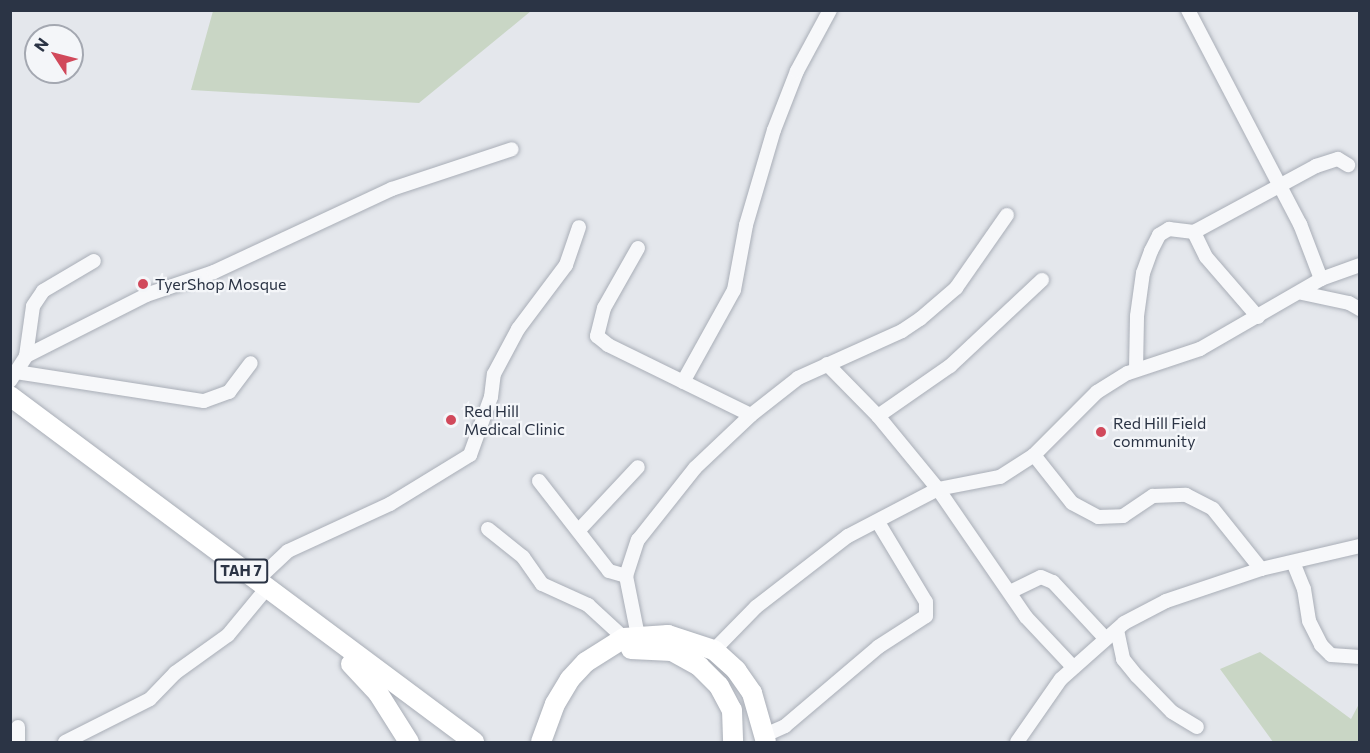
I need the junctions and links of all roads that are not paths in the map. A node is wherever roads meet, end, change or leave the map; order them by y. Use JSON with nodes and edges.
{"nodes":[{"id":1,"x":830,"y":10,"type":"edge"},
{"id":2,"x":1188,"y":10,"type":"edge"},
{"id":3,"x":512,"y":149,"type":"dead end"},
{"id":4,"x":1348,"y":165,"type":"dead end"},
{"id":5,"x":1280,"y":184,"type":"junction"},
{"id":6,"x":1007,"y":215,"type":"dead end"},
{"id":7,"x":579,"y":226,"type":"dead end"},
{"id":8,"x":1194,"y":232,"type":"junction"},
{"id":9,"x":638,"y":248,"type":"dead end"},
{"id":10,"x":94,"y":261,"type":"dead end"},
{"id":11,"x":1359,"y":265,"type":"edge"},
{"id":12,"x":1321,"y":279,"type":"junction"},
{"id":13,"x":1042,"y":280,"type":"dead end"},
{"id":14,"x":1302,"y":293,"type":"junction"},
{"id":15,"x":1359,"y":309,"type":"edge"},
{"id":16,"x":1258,"y":316,"type":"junction"},
{"id":17,"x":26,"y":356,"type":"junction"},
{"id":18,"x":251,"y":363,"type":"dead end"},
{"id":19,"x":827,"y":364,"type":"junction"},
{"id":20,"x":1136,"y":370,"type":"junction"},
{"id":21,"x":13,"y":377,"type":"edge"},
{"id":22,"x":683,"y":382,"type":"junction"},
{"id":23,"x":10,"y":396,"type":"edge"},
{"id":24,"x":751,"y":415,"type":"junction"},
{"id":25,"x":878,"y":416,"type":"junction"},
{"id":26,"x":1034,"y":454,"type":"junction"},
{"id":27,"x":638,"y":467,"type":"dead end"},
{"id":28,"x":540,"y":481,"type":"dead end"},
{"id":29,"x":938,"y":489,"type":"junction"},
{"id":30,"x":878,"y":522,"type":"junction"},
{"id":31,"x":488,"y":529,"type":"dead end"},
{"id":32,"x":579,"y":530,"type":"junction"},
{"id":33,"x":1359,"y":546,"type":"edge"},
{"id":34,"x":1293,"y":562,"type":"junction"},
{"id":35,"x":1261,"y":569,"type":"junction"},
{"id":36,"x":626,"y":576,"type":"junction"},
{"id":37,"x":267,"y":590,"type":"junction"},
{"id":38,"x":1010,"y":592,"type":"junction"},
{"id":39,"x":1117,"y":630,"type":"junction"},
{"id":40,"x":631,"y":637,"type":"junction"},
{"id":41,"x":1105,"y":638,"type":"junction"},
{"id":42,"x":714,"y":650,"type":"junction"},
{"id":43,"x":1359,"y":657,"type":"edge"},
{"id":44,"x":1073,"y":668,"type":"junction"},
{"id":45,"x":18,"y":727,"type":"dead end"},
{"id":46,"x":1197,"y":727,"type":"dead end"},
{"id":47,"x":765,"y":739,"type":"edge"},
{"id":48,"x":18,"y":742,"type":"edge"},
{"id":49,"x":65,"y":742,"type":"edge"},
{"id":50,"x":409,"y":742,"type":"edge"},
{"id":51,"x":474,"y":742,"type":"edge"},
{"id":52,"x":542,"y":742,"type":"edge"},
{"id":53,"x":733,"y":742,"type":"edge"},
{"id":54,"x":1017,"y":742,"type":"edge"}],
"edges":[{"from":1,"to":22,"type":"street"},
{"from":2,"to":5,"type":"street"},
{"from":3,"to":17,"type":"street"},
{"from":4,"to":5,"type":"street"},
{"from":5,"to":8,"type":"street"},
{"from":5,"to":12,"type":"street"},
{"from":6,"to":19,"type":"street"},
{"from":7,"to":37,"type":"street"},
{"from":8,"to":16,"type":"street"},
{"from":8,"to":20,"type":"street"},
{"from":9,"to":22,"type":"street"},
{"from":10,"to":17,"type":"street"},
{"from":11,"to":12,"type":"street"},
{"from":12,"to":14,"type":"street"},
{"from":13,"to":25,"type":"street"},
{"from":14,"to":15,"type":"street"},
{"from":14,"to":16,"type":"street"},
{"from":16,"to":20,"type":"street"},
{"from":17,"to":21,"type":"street"},
{"from":18,"to":21,"type":"street"},
{"from":19,"to":24,"type":"street"},
{"from":19,"to":25,"type":"street"},
{"from":20,"to":26,"type":"street"},
{"from":22,"to":24,"type":"street"},
{"from":23,"to":37,"type":"highway","number":"TAH 7"},
{"from":24,"to":36,"type":"street"},
{"from":25,"to":29,"type":"street"},
{"from":26,"to":29,"type":"street"},
{"from":26,"to":35,"type":"street"},
{"from":27,"to":32,"type":"street"},
{"from":28,"to":32,"type":"street"},
{"from":29,"to":30,"type":"street"},
{"from":29,"to":38,"type":"street"},
{"from":30,"to":42,"type":"street"},
{"from":30,"to":47,"type":"street"},
{"from":31,"to":40,"type":"street"},
{"from":32,"to":36,"type":"street"},
{"from":33,"to":34,"type":"street"},
{"from":34,"to":35,"type":"street"},
{"from":34,"to":43,"type":"street"},
{"from":35,"to":39,"type":"street"},
{"from":36,"to":40,"type":"street"},
{"from":37,"to":49,"type":"street"},
{"from":37,"to":50,"type":"highway"},
{"from":37,"to":51,"type":"highway","number":"TAH 7"},
{"from":38,"to":41,"type":"street"},
{"from":38,"to":44,"type":"street"},
{"from":39,"to":41,"type":"street"},
{"from":39,"to":46,"type":"street"},
{"from":40,"to":42,"type":"highway"},
{"from":40,"to":52,"type":"highway"},
{"from":41,"to":44,"type":"street"},
{"from":42,"to":47,"type":"highway"},
{"from":44,"to":54,"type":"street"},
{"from":45,"to":48,"type":"street"},
{"from":52,"to":53,"type":"highway"}]}
